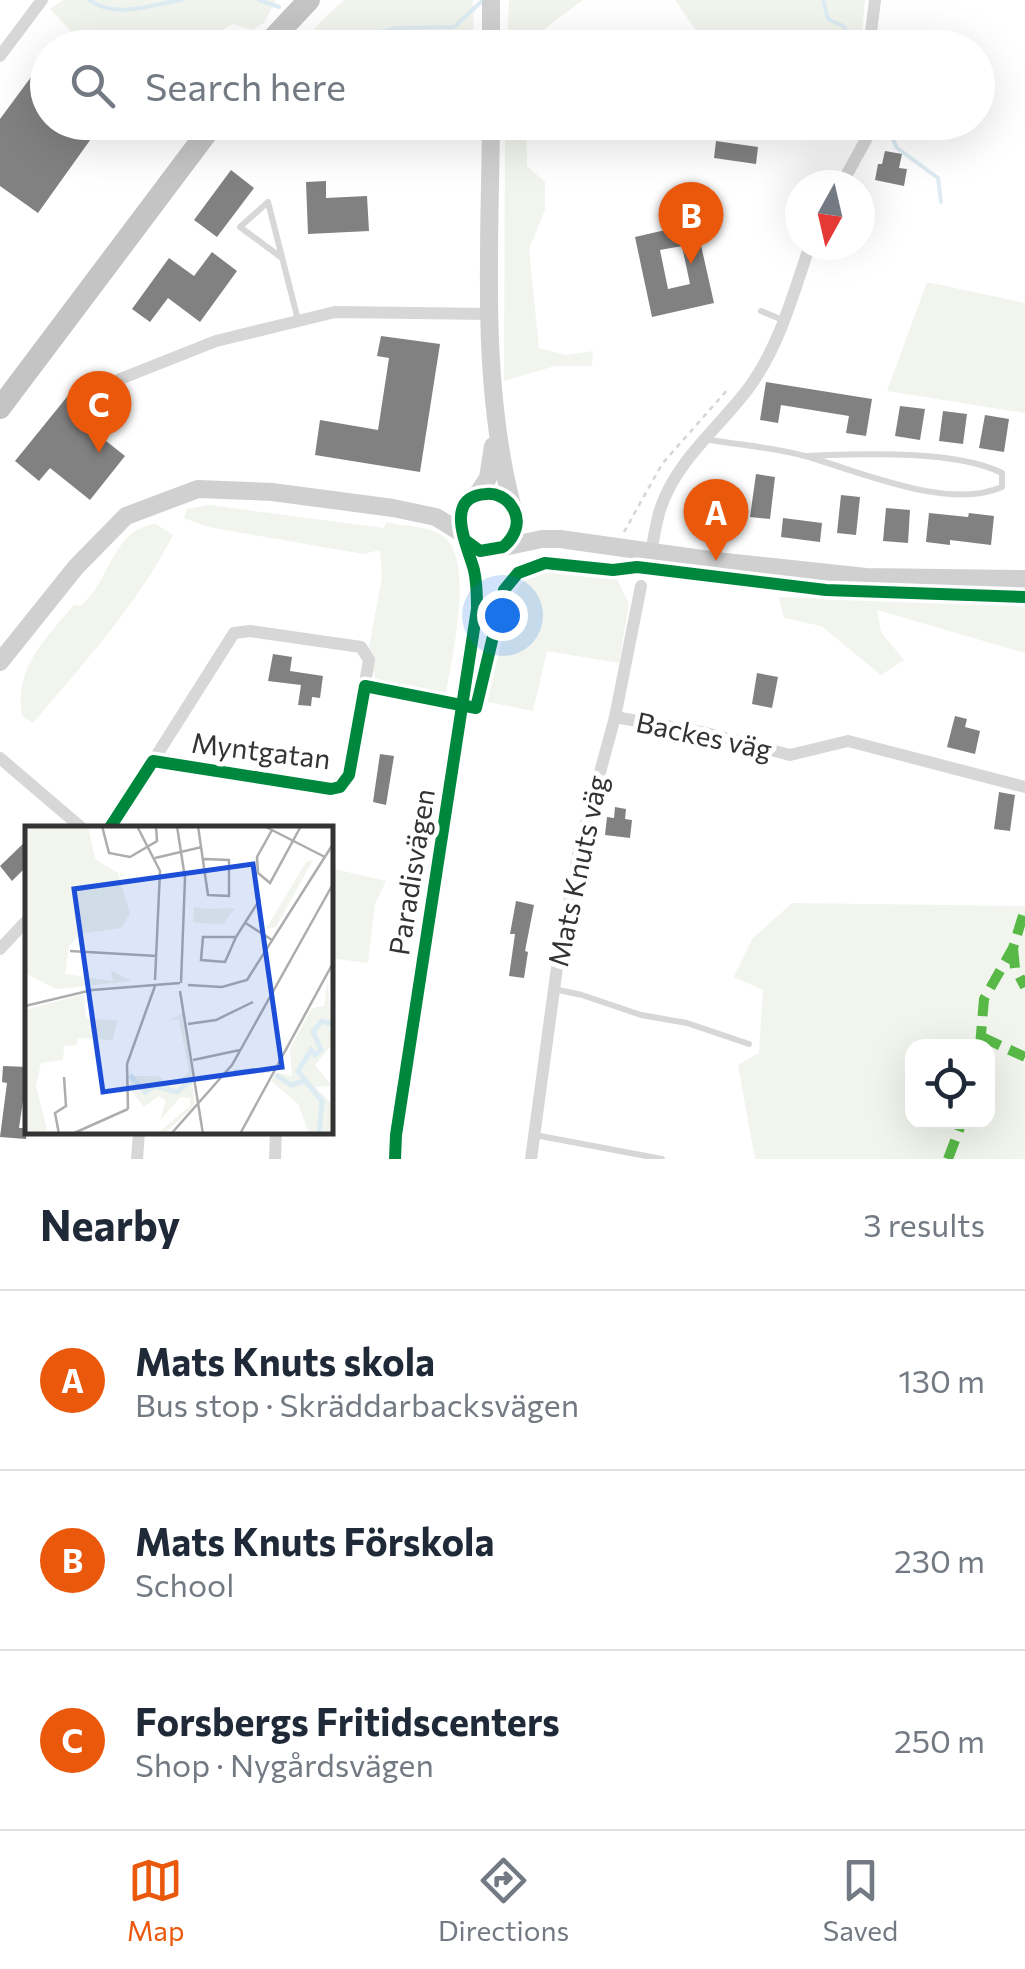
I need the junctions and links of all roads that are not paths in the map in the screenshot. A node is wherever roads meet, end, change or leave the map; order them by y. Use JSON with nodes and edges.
{"nodes":[{"id":1,"x":42,"y":0,"type":"edge"},
{"id":2,"x":309,"y":0,"type":"edge"},
{"id":3,"x":322,"y":0,"type":"edge"},
{"id":4,"x":491,"y":0,"type":"edge"},
{"id":5,"x":874,"y":0,"type":"edge"},
{"id":6,"x":287,"y":30,"type":"edge"},
{"id":7,"x":291,"y":30,"type":"edge"},
{"id":8,"x":491,"y":30,"type":"edge"},
{"id":9,"x":871,"y":30,"type":"edge"},
{"id":10,"x":0,"y":56,"type":"edge"},
{"id":11,"x":196,"y":140,"type":"edge"},
{"id":12,"x":197,"y":140,"type":"edge"},
{"id":13,"x":491,"y":140,"type":"edge"},
{"id":14,"x":866,"y":140,"type":"edge"},
{"id":15,"x":849,"y":170,"type":"edge"},
{"id":16,"x":282,"y":258,"type":"junction"},
{"id":17,"x":805,"y":260,"type":"edge"},
{"id":18,"x":762,"y":311,"type":"dead end"},
{"id":19,"x":490,"y":314,"type":"junction"},
{"id":20,"x":784,"y":320,"type":"junction"},
{"id":21,"x":298,"y":321,"type":"junction"},
{"id":22,"x":110,"y":382,"type":"dead end"},
{"id":23,"x":0,"y":388,"type":"edge"},
{"id":24,"x":0,"y":408,"type":"edge"},
{"id":25,"x":495,"y":410,"type":"junction"},
{"id":26,"x":704,"y":439,"type":"junction"},
{"id":27,"x":804,"y":456,"type":"junction"},
{"id":28,"x":473,"y":498,"type":"junction"},
{"id":29,"x":394,"y":508,"type":"junction"},
{"id":30,"x":514,"y":510,"type":"junction"},
{"id":31,"x":463,"y":536,"type":"junction"},
{"id":32,"x":560,"y":539,"type":"junction"},
{"id":33,"x":501,"y":549,"type":"junction"},
{"id":34,"x":651,"y":552,"type":"junction"},
{"id":35,"x":1025,"y":579,"type":"edge"},
{"id":36,"x":641,"y":586,"type":"dead end"},
{"id":37,"x":478,"y":594,"type":"junction"},
{"id":38,"x":0,"y":662,"type":"edge"},
{"id":39,"x":615,"y":717,"type":"junction"},
{"id":40,"x":0,"y":758,"type":"edge"},
{"id":41,"x":154,"y":761,"type":"junction"},
{"id":42,"x":1025,"y":787,"type":"edge"},
{"id":43,"x":80,"y":826,"type":"edge"},
{"id":44,"x":111,"y":826,"type":"edge"},
{"id":45,"x":25,"y":923,"type":"edge"},
{"id":46,"x":0,"y":949,"type":"edge"},
{"id":47,"x":554,"y":988,"type":"junction"},
{"id":48,"x":749,"y":1044,"type":"dead end"},
{"id":49,"x":139,"y":1134,"type":"edge"},
{"id":50,"x":276,"y":1134,"type":"edge"},
{"id":51,"x":532,"y":1134,"type":"junction"},
{"id":52,"x":137,"y":1159,"type":"edge"},
{"id":53,"x":274,"y":1159,"type":"edge"},
{"id":54,"x":395,"y":1159,"type":"edge"},
{"id":55,"x":531,"y":1159,"type":"edge"},
{"id":56,"x":662,"y":1159,"type":"edge"}],
"edges":[{"from":1,"to":10,"type":"street"},
{"from":2,"to":6,"type":"highway"},
{"from":3,"to":7,"type":"highway"},
{"from":4,"to":8,"type":"street"},
{"from":5,"to":9,"type":"street"},
{"from":11,"to":23,"type":"highway"},
{"from":12,"to":24,"type":"highway"},
{"from":13,"to":19,"type":"street"},
{"from":14,"to":15,"type":"street"},
{"from":16,"to":16,"type":"lane"},
{"from":16,"to":21,"type":"lane"},
{"from":17,"to":20,"type":"street"},
{"from":18,"to":20,"type":"lane"},
{"from":19,"to":21,"type":"street"},
{"from":19,"to":25,"type":"street"},
{"from":20,"to":26,"type":"street"},
{"from":21,"to":22,"type":"street"},
{"from":25,"to":28,"type":"street"},
{"from":25,"to":30,"type":"street"},
{"from":26,"to":27,"type":"lane"},
{"from":26,"to":34,"type":"street"},
{"from":27,"to":27,"type":"lane"},
{"from":28,"to":29,"type":"street"},
{"from":28,"to":30,"type":"street"},
{"from":28,"to":31,"type":"street"},
{"from":29,"to":31,"type":"street"},
{"from":29,"to":38,"type":"street"},
{"from":30,"to":32,"type":"street"},
{"from":30,"to":33,"type":"street"},
{"from":31,"to":33,"type":"street"},
{"from":31,"to":37,"type":"street","name":"Paradisvägen"},
{"from":32,"to":33,"type":"street"},
{"from":32,"to":34,"type":"street"},
{"from":33,"to":37,"type":"street","name":"Paradisvägen"},
{"from":34,"to":35,"type":"street"},
{"from":36,"to":39,"type":"street","name":"Mats Knuts väg"},
{"from":37,"to":54,"type":"street","name":"Paradisvägen"},
{"from":39,"to":42,"type":"street","name":"Backes väg"},
{"from":39,"to":47,"type":"street","name":"Mats Knuts väg"},
{"from":40,"to":43,"type":"street"},
{"from":41,"to":41,"type":"street","name":"Myntgatan"},
{"from":41,"to":44,"type":"street","name":"Myntgatan"},
{"from":45,"to":46,"type":"street"},
{"from":47,"to":48,"type":"lane"},
{"from":47,"to":51,"type":"street","name":"Mats Knuts väg"},
{"from":49,"to":52,"type":"street"},
{"from":50,"to":53,"type":"street"},
{"from":51,"to":55,"type":"street","name":"Mats Knuts väg"},
{"from":51,"to":56,"type":"lane"}]}
